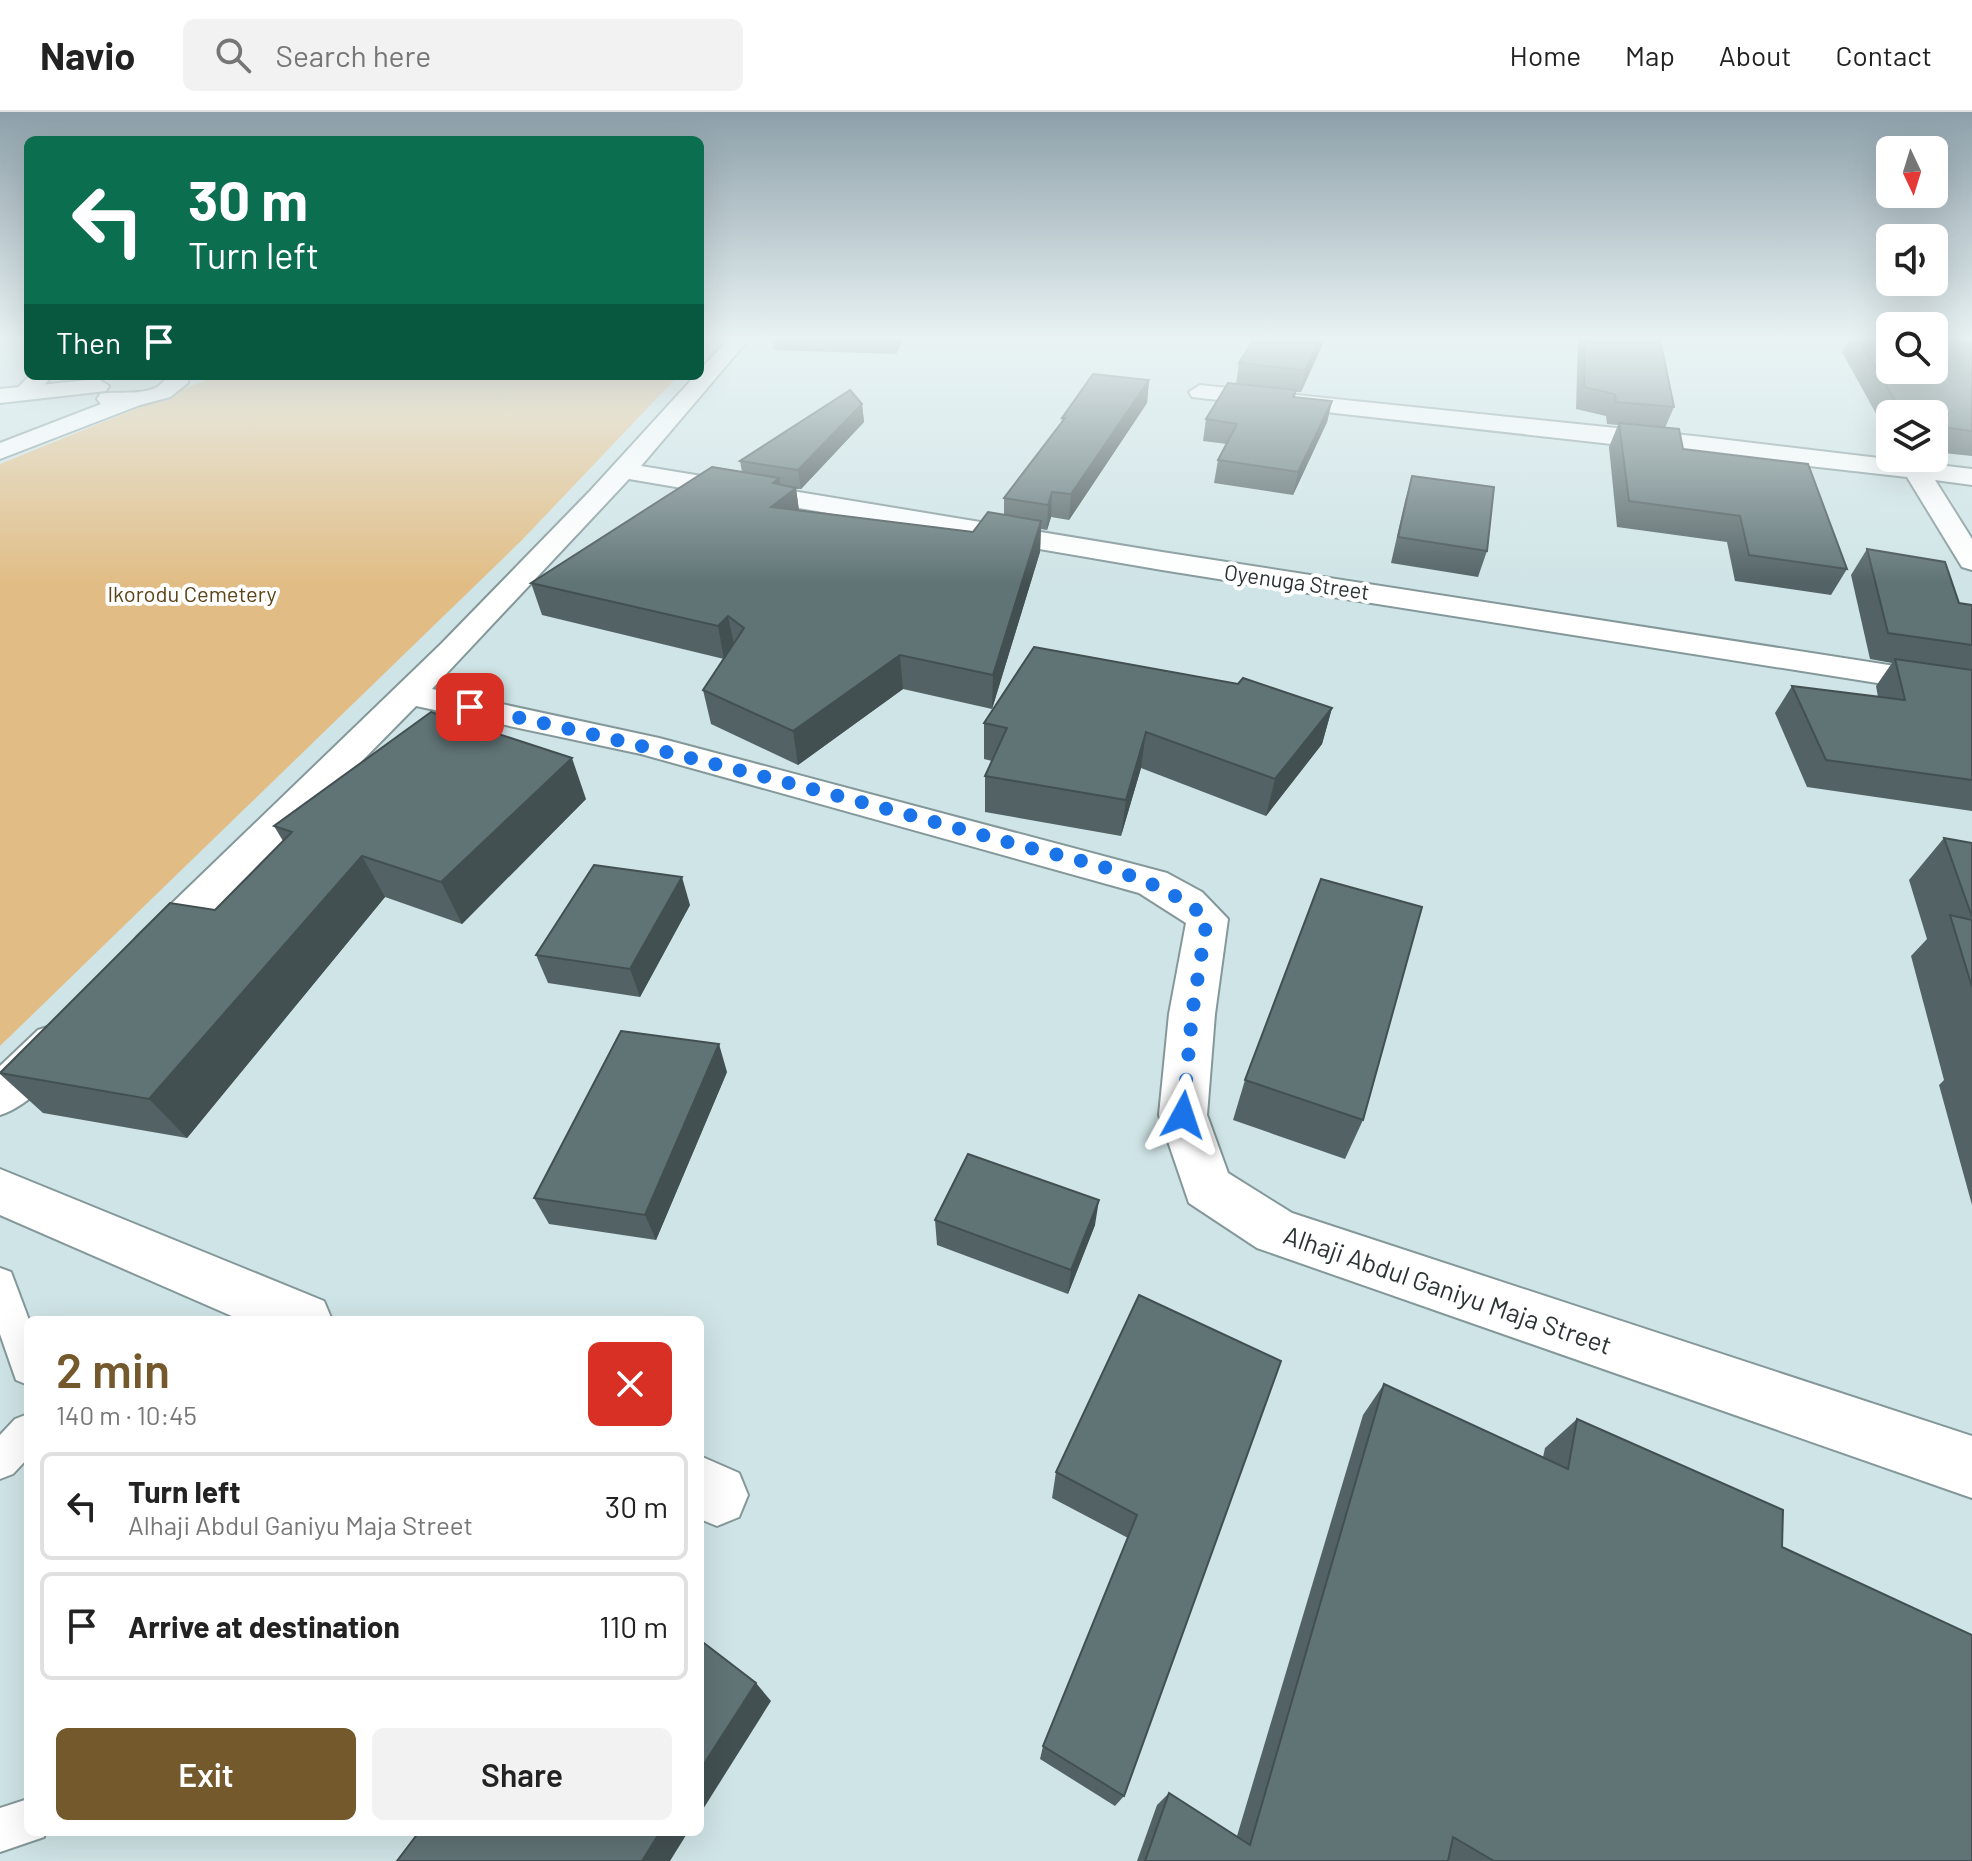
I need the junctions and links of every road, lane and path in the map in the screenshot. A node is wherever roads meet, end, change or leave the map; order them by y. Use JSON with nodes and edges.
{"nodes":[{"id":1,"x":35,"y":421,"type":"edge"},
{"id":2,"x":80,"y":421,"type":"edge"},
{"id":3,"x":663,"y":421,"type":"edge"},
{"id":4,"x":1477,"y":421,"type":"edge"},
{"id":5,"x":0,"y":438,"type":"edge"},
{"id":6,"x":0,"y":452,"type":"edge"},
{"id":7,"x":1876,"y":465,"type":"edge"},
{"id":8,"x":622,"y":470,"type":"junction"},
{"id":9,"x":1917,"y":472,"type":"edge"},
{"id":10,"x":1932,"y":472,"type":"edge"},
{"id":11,"x":1972,"y":477,"type":"edge"},
{"id":12,"x":1972,"y":561,"type":"edge"},
{"id":13,"x":1972,"y":688,"type":"edge"},
{"id":14,"x":411,"y":695,"type":"junction"},
{"id":15,"x":125,"y":974,"type":"edge"},
{"id":16,"x":80,"y":1018,"type":"edge"},
{"id":17,"x":0,"y":1096,"type":"edge"},
{"id":18,"x":1,"y":1193,"type":"edge"},
{"id":19,"x":0,"y":1283,"type":"edge"},
{"id":20,"x":294,"y":1316,"type":"edge"},
{"id":21,"x":24,"y":1356,"type":"edge"},
{"id":22,"x":24,"y":1436,"type":"edge"},
{"id":23,"x":0,"y":1461,"type":"edge"},
{"id":24,"x":1972,"y":1467,"type":"edge"},
{"id":25,"x":24,"y":1822,"type":"edge"},
{"id":26,"x":0,"y":1830,"type":"edge"}],
"edges":[{"from":1,"to":5,"type":"main road"},
{"from":2,"to":6,"type":"main road"},
{"from":3,"to":8,"type":"main road"},
{"from":4,"to":7,"type":"main road"},
{"from":8,"to":13,"type":"main road","name":"Oyenuga Street"},
{"from":8,"to":14,"type":"main road"},
{"from":9,"to":12,"type":"main road"},
{"from":10,"to":11,"type":"main road"},
{"from":14,"to":15,"type":"main road"},
{"from":14,"to":24,"type":"main road","name":"Alhaji Abdul Ganiyu Maja Street"},
{"from":16,"to":17,"type":"main road"},
{"from":18,"to":20,"type":"main road"},
{"from":19,"to":21,"type":"lane"},
{"from":22,"to":23,"type":"lane"},
{"from":25,"to":26,"type":"lane"}]}
